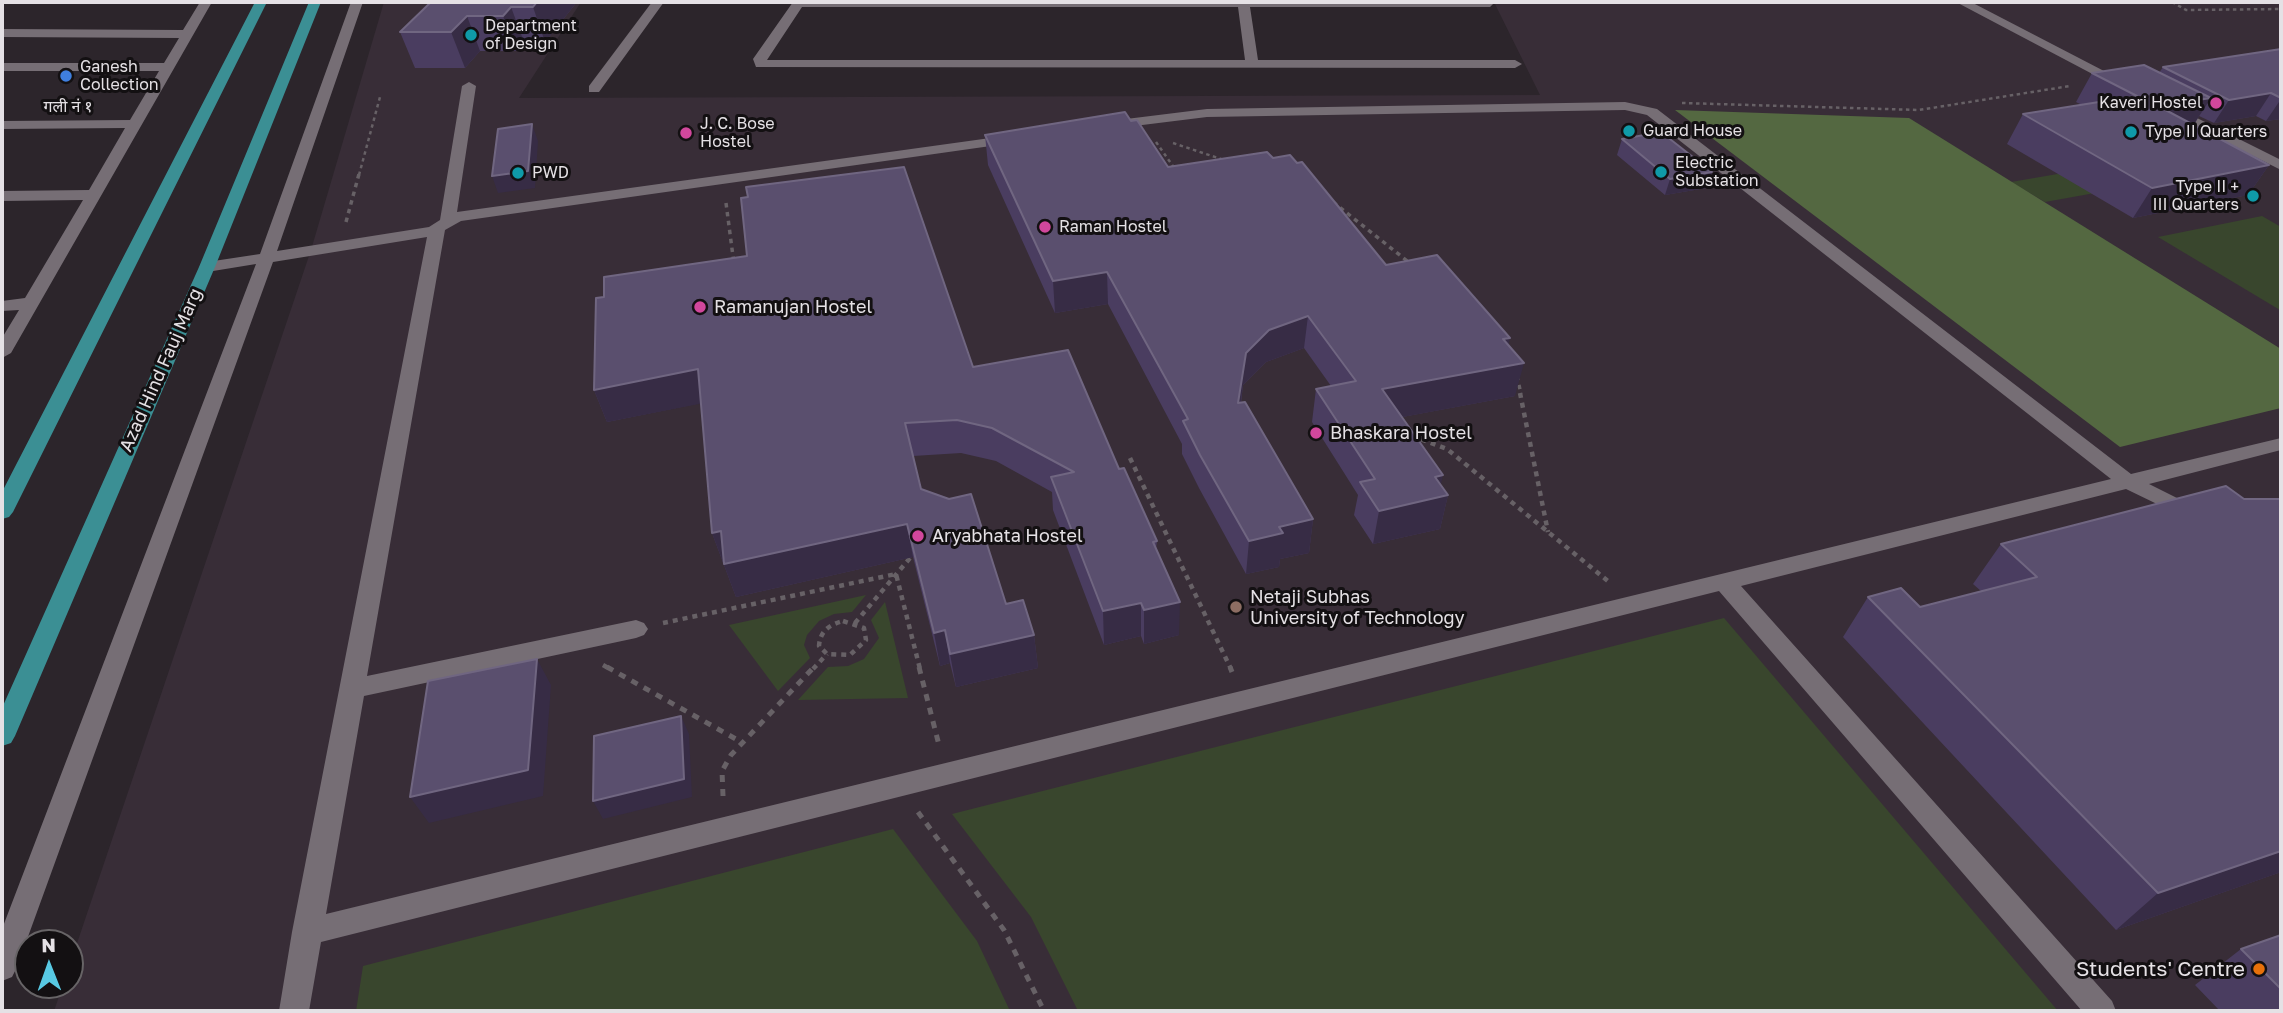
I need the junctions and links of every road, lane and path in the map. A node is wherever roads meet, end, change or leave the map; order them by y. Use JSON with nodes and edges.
{"nodes":[{"id":1,"x":206,"y":2,"type":"edge"},
{"id":2,"x":261,"y":2,"type":"edge"},
{"id":3,"x":315,"y":2,"type":"edge"},
{"id":4,"x":357,"y":2,"type":"edge"},
{"id":5,"x":658,"y":2,"type":"edge"},
{"id":6,"x":798,"y":2,"type":"edge"},
{"id":7,"x":1243,"y":2,"type":"edge"},
{"id":8,"x":1962,"y":2,"type":"edge"},
{"id":9,"x":2172,"y":2,"type":"edge"},
{"id":10,"x":1490,"y":3,"type":"edge"},
{"id":11,"x":2281,"y":9,"type":"edge"},
{"id":12,"x":2,"y":33,"type":"edge"},
{"id":13,"x":188,"y":33,"type":"junction"},
{"id":14,"x":1252,"y":64,"type":"junction"},
{"id":15,"x":1515,"y":64,"type":"dead end"},
{"id":16,"x":2,"y":67,"type":"edge"},
{"id":17,"x":168,"y":67,"type":"junction"},
{"id":18,"x":2112,"y":79,"type":"junction"},
{"id":19,"x":469,"y":86,"type":"dead end"},
{"id":20,"x":594,"y":89,"type":"dead end"},
{"id":21,"x":2136,"y":92,"type":"edge"},
{"id":22,"x":380,"y":97,"type":"dead end"},
{"id":23,"x":2159,"y":103,"type":"edge"},
{"id":24,"x":1639,"y":108,"type":"junction"},
{"id":25,"x":135,"y":124,"type":"junction"},
{"id":26,"x":2,"y":125,"type":"edge"},
{"id":27,"x":1086,"y":129,"type":"edge"},
{"id":28,"x":1031,"y":136,"type":"edge"},
{"id":29,"x":1226,"y":160,"type":"edge"},
{"id":30,"x":2281,"y":166,"type":"edge"},
{"id":31,"x":1177,"y":172,"type":"edge"},
{"id":32,"x":723,"y":179,"type":"junction"},
{"id":33,"x":94,"y":195,"type":"junction"},
{"id":34,"x":1322,"y":195,"type":"edge"},
{"id":35,"x":2,"y":197,"type":"edge"},
{"id":36,"x":442,"y":225,"type":"junction"},
{"id":37,"x":340,"y":245,"type":"junction"},
{"id":38,"x":267,"y":256,"type":"junction"},
{"id":39,"x":207,"y":267,"type":"junction"},
{"id":40,"x":1403,"y":270,"type":"edge"},
{"id":41,"x":735,"y":271,"type":"edge"},
{"id":42,"x":31,"y":303,"type":"junction"},
{"id":43,"x":2,"y":306,"type":"edge"},
{"id":44,"x":2,"y":352,"type":"edge"},
{"id":45,"x":1514,"y":367,"type":"edge"},
{"id":46,"x":1402,"y":431,"type":"edge"},
{"id":47,"x":2281,"y":444,"type":"edge"},
{"id":48,"x":1130,"y":458,"type":"dead end"},
{"id":49,"x":2128,"y":482,"type":"junction"},
{"id":50,"x":2,"y":512,"type":"edge"},
{"id":51,"x":2208,"y":518,"type":"edge"},
{"id":52,"x":1548,"y":532,"type":"junction"},
{"id":53,"x":910,"y":558,"type":"edge"},
{"id":54,"x":896,"y":574,"type":"junction"},
{"id":55,"x":1723,"y":581,"type":"junction"},
{"id":56,"x":1635,"y":603,"type":"junction"},
{"id":57,"x":855,"y":622,"type":"junction"},
{"id":58,"x":636,"y":629,"type":"joint"},
{"id":59,"x":564,"y":644,"type":"junction"},
{"id":60,"x":827,"y":654,"type":"junction"},
{"id":61,"x":352,"y":689,"type":"junction"},
{"id":62,"x":1245,"y":700,"type":"junction"},
{"id":63,"x":2,"y":736,"type":"edge"},
{"id":64,"x":743,"y":743,"type":"junction"},
{"id":65,"x":946,"y":774,"type":"junction"},
{"id":66,"x":899,"y":786,"type":"junction"},
{"id":67,"x":726,"y":828,"type":"junction"},
{"id":68,"x":306,"y":932,"type":"junction"},
{"id":69,"x":2,"y":967,"type":"edge"},
{"id":70,"x":294,"y":1011,"type":"edge"},
{"id":71,"x":1044,"y":1011,"type":"edge"},
{"id":72,"x":2101,"y":1011,"type":"edge"}],
"edges":[{"from":1,"to":13,"type":"street"},
{"from":2,"to":50,"type":"main road"},
{"from":3,"to":39,"type":"main road","name":"Azad Hind Fauj Marg"},
{"from":4,"to":38,"type":"street"},
{"from":5,"to":20,"type":"street"},
{"from":6,"to":7,"type":"street"},
{"from":6,"to":14,"type":"street"},
{"from":7,"to":10,"type":"street"},
{"from":7,"to":14,"type":"street"},
{"from":8,"to":18,"type":"street"},
{"from":9,"to":11,"type":"path"},
{"from":12,"to":13,"type":"street"},
{"from":13,"to":17,"type":"street"},
{"from":14,"to":15,"type":"street"},
{"from":16,"to":17,"type":"street"},
{"from":17,"to":25,"type":"street"},
{"from":18,"to":21,"type":"street"},
{"from":18,"to":24,"type":"path"},
{"from":19,"to":36,"type":"street"},
{"from":22,"to":37,"type":"path"},
{"from":23,"to":30,"type":"street"},
{"from":24,"to":27,"type":"street"},
{"from":24,"to":49,"type":"street"},
{"from":25,"to":26,"type":"street","name":"गली नं १"},
{"from":25,"to":33,"type":"street"},
{"from":28,"to":32,"type":"street"},
{"from":29,"to":31,"type":"path"},
{"from":32,"to":36,"type":"street"},
{"from":32,"to":41,"type":"path"},
{"from":33,"to":35,"type":"street"},
{"from":33,"to":42,"type":"street"},
{"from":34,"to":40,"type":"path"},
{"from":36,"to":37,"type":"street"},
{"from":36,"to":61,"type":"street"},
{"from":37,"to":38,"type":"street"},
{"from":38,"to":39,"type":"street"},
{"from":38,"to":69,"type":"street"},
{"from":39,"to":63,"type":"main road","name":"Azad Hind Fauj Marg"},
{"from":42,"to":43,"type":"street"},
{"from":42,"to":44,"type":"street"},
{"from":45,"to":52,"type":"path"},
{"from":46,"to":52,"type":"path"},
{"from":47,"to":49,"type":"street"},
{"from":48,"to":62,"type":"path"},
{"from":49,"to":51,"type":"street"},
{"from":49,"to":55,"type":"street"},
{"from":52,"to":56,"type":"path"},
{"from":53,"to":54,"type":"path"},
{"from":54,"to":57,"type":"path"},
{"from":54,"to":58,"type":"path"},
{"from":54,"to":65,"type":"path"},
{"from":55,"to":56,"type":"street"},
{"from":55,"to":72,"type":"street"},
{"from":56,"to":62,"type":"street"},
{"from":57,"to":60,"type":"path"},
{"from":57,"to":60,"type":"path"},
{"from":58,"to":59,"type":"street"},
{"from":59,"to":61,"type":"street"},
{"from":59,"to":64,"type":"path"},
{"from":60,"to":64,"type":"path"},
{"from":61,"to":68,"type":"street"},
{"from":62,"to":65,"type":"street"},
{"from":64,"to":67,"type":"path"},
{"from":65,"to":66,"type":"street"},
{"from":66,"to":67,"type":"street"},
{"from":66,"to":71,"type":"path"},
{"from":67,"to":68,"type":"street"},
{"from":68,"to":70,"type":"street"}]}
